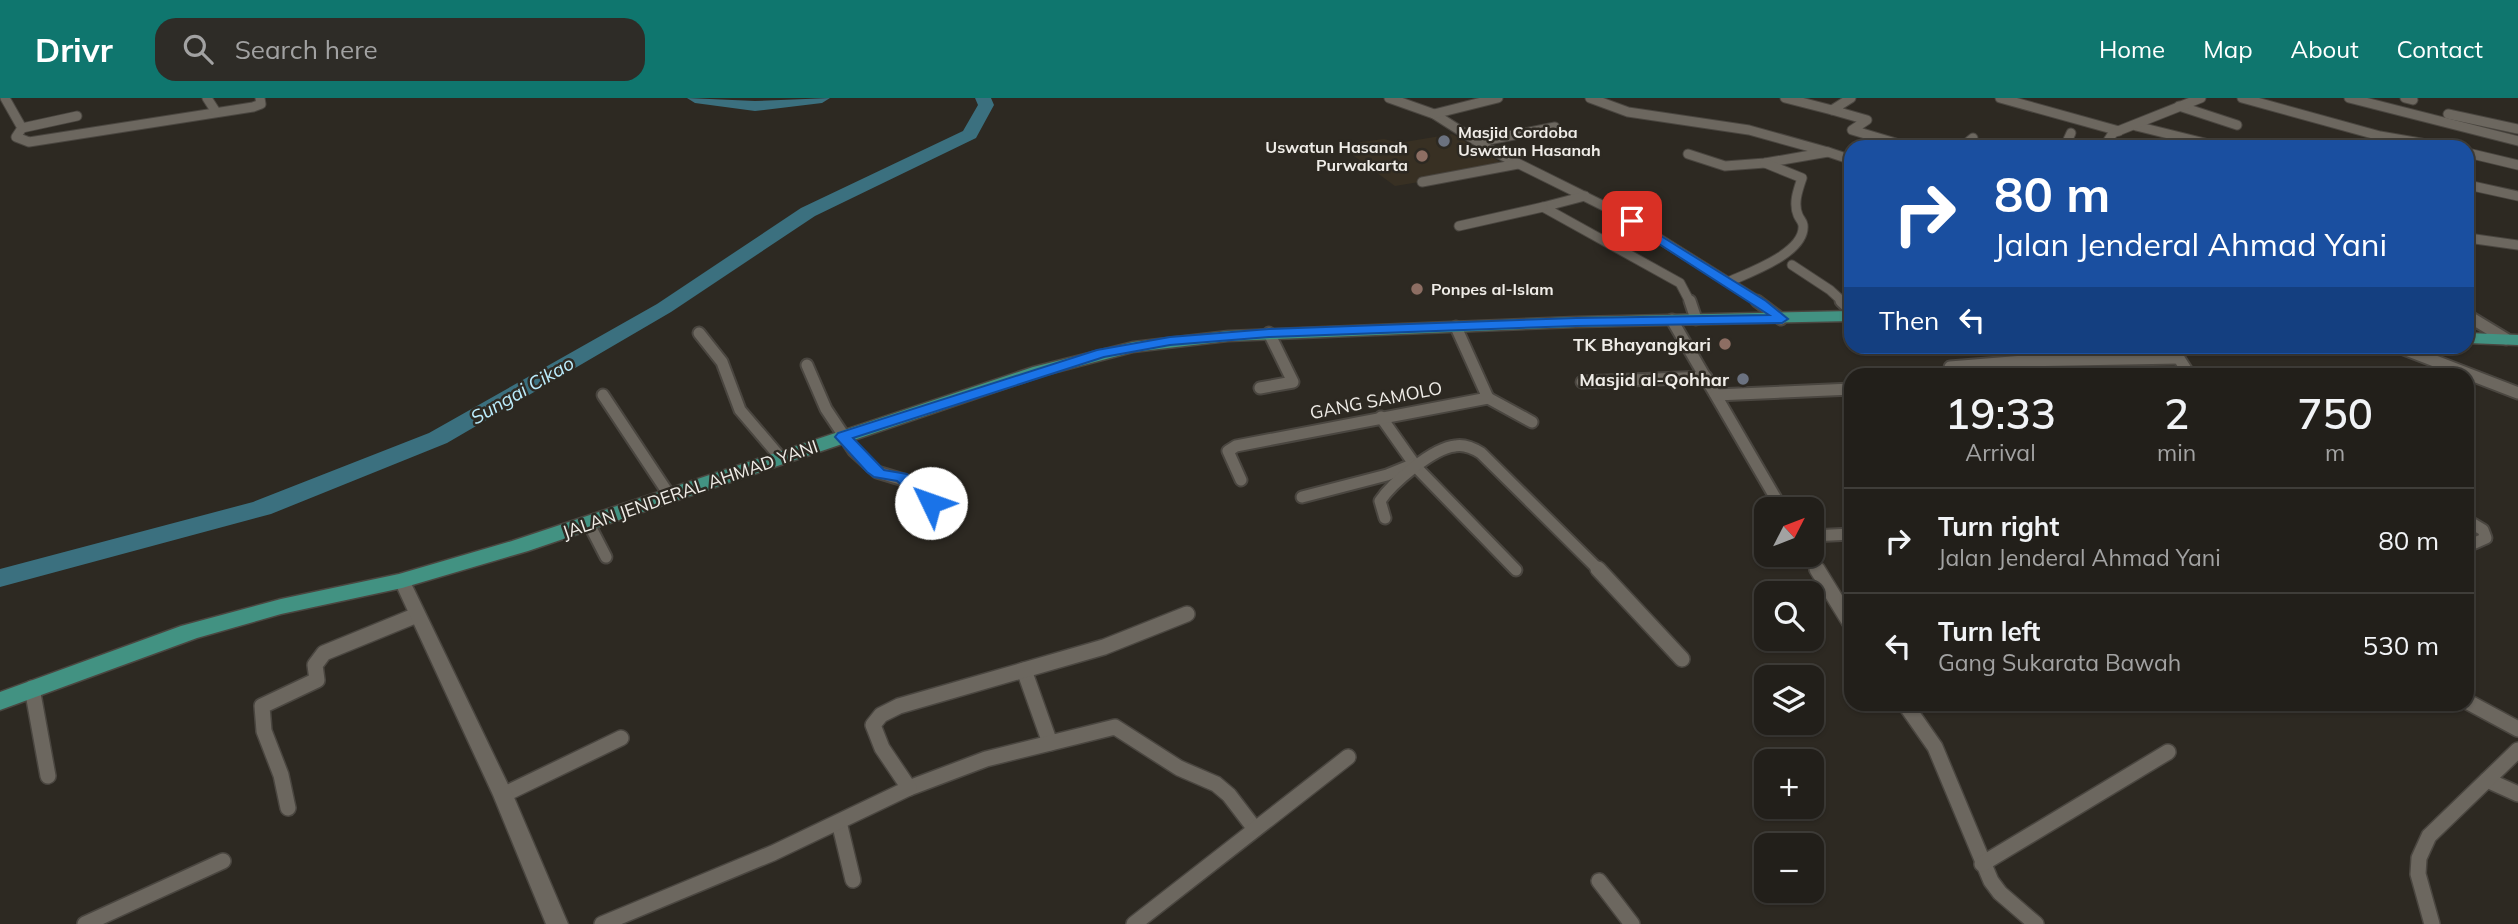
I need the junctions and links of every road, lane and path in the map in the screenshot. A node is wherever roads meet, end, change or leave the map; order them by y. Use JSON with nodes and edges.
{"nodes":[{"id":1,"x":5,"y":98,"type":"edge"},
{"id":2,"x":207,"y":98,"type":"edge"},
{"id":3,"x":260,"y":98,"type":"edge"},
{"id":4,"x":1388,"y":98,"type":"edge"},
{"id":5,"x":1498,"y":98,"type":"edge"},
{"id":6,"x":1590,"y":98,"type":"edge"},
{"id":7,"x":1785,"y":98,"type":"edge"},
{"id":8,"x":1851,"y":98,"type":"edge"},
{"id":9,"x":2000,"y":98,"type":"edge"},
{"id":10,"x":2201,"y":98,"type":"edge"},
{"id":11,"x":2242,"y":98,"type":"edge"},
{"id":12,"x":2349,"y":98,"type":"edge"},
{"id":13,"x":2179,"y":106,"type":"junction"},
{"id":14,"x":1832,"y":110,"type":"junction"},
{"id":15,"x":216,"y":112,"type":"junction"},
{"id":16,"x":1434,"y":114,"type":"junction"},
{"id":17,"x":2448,"y":114,"type":"dead end"},
{"id":18,"x":77,"y":116,"type":"dead end"},
{"id":19,"x":2237,"y":125,"type":"dead end"},
{"id":20,"x":2136,"y":126,"type":"junction"},
{"id":21,"x":1555,"y":127,"type":"dead end"},
{"id":22,"x":22,"y":128,"type":"junction"},
{"id":23,"x":2518,"y":129,"type":"edge"},
{"id":24,"x":2119,"y":131,"type":"junction"},
{"id":25,"x":2071,"y":134,"type":"dead end"},
{"id":26,"x":1973,"y":138,"type":"dead end"},
{"id":27,"x":1886,"y":140,"type":"edge"},
{"id":28,"x":1971,"y":140,"type":"edge"},
{"id":29,"x":2068,"y":140,"type":"edge"},
{"id":30,"x":2107,"y":140,"type":"edge"},
{"id":31,"x":2193,"y":140,"type":"edge"},
{"id":32,"x":2403,"y":140,"type":"edge"},
{"id":33,"x":2518,"y":141,"type":"edge"},
{"id":34,"x":1478,"y":142,"type":"junction"},
{"id":35,"x":1828,"y":152,"type":"junction"},
{"id":36,"x":1688,"y":154,"type":"dead end"},
{"id":37,"x":2474,"y":154,"type":"edge"},
{"id":38,"x":1844,"y":157,"type":"edge"},
{"id":39,"x":1765,"y":163,"type":"junction"},
{"id":40,"x":1518,"y":164,"type":"junction"},
{"id":41,"x":2518,"y":165,"type":"edge"},
{"id":42,"x":1422,"y":182,"type":"dead end"},
{"id":43,"x":2474,"y":186,"type":"edge"},
{"id":44,"x":1585,"y":196,"type":"junction"},
{"id":45,"x":2518,"y":196,"type":"edge"},
{"id":46,"x":1543,"y":207,"type":"junction"},
{"id":47,"x":1459,"y":226,"type":"dead end"},
{"id":48,"x":2474,"y":239,"type":"edge"},
{"id":49,"x":2518,"y":245,"type":"edge"},
{"id":50,"x":1792,"y":265,"type":"dead end"},
{"id":51,"x":1728,"y":282,"type":"junction"},
{"id":52,"x":1844,"y":303,"type":"edge"},
{"id":53,"x":1844,"y":316,"type":"edge"},
{"id":54,"x":1696,"y":319,"type":"junction"},
{"id":55,"x":1782,"y":319,"type":"junction"},
{"id":56,"x":2474,"y":319,"type":"edge"},
{"id":57,"x":1674,"y":324,"type":"junction"},
{"id":58,"x":1456,"y":327,"type":"junction"},
{"id":59,"x":699,"y":333,"type":"dead end"},
{"id":60,"x":1269,"y":333,"type":"junction"},
{"id":61,"x":2474,"y":338,"type":"edge"},
{"id":62,"x":2512,"y":339,"type":"edge"},
{"id":63,"x":2176,"y":354,"type":"edge"},
{"id":64,"x":2415,"y":354,"type":"edge"},
{"id":65,"x":2179,"y":358,"type":"junction"},
{"id":66,"x":807,"y":365,"type":"dead end"},
{"id":67,"x":2441,"y":365,"type":"junction"},
{"id":68,"x":1950,"y":367,"type":"dead end"},
{"id":69,"x":2185,"y":368,"type":"edge"},
{"id":70,"x":2437,"y":368,"type":"edge"},
{"id":71,"x":2449,"y":368,"type":"edge"},
{"id":72,"x":1706,"y":377,"type":"junction"},
{"id":73,"x":2474,"y":377,"type":"edge"},
{"id":74,"x":1582,"y":382,"type":"dead end"},
{"id":75,"x":1260,"y":388,"type":"dead end"},
{"id":76,"x":1844,"y":389,"type":"edge"},
{"id":77,"x":2518,"y":393,"type":"edge"},
{"id":78,"x":603,"y":395,"type":"dead end"},
{"id":79,"x":1716,"y":395,"type":"junction"},
{"id":80,"x":1488,"y":398,"type":"junction"},
{"id":81,"x":1381,"y":416,"type":"junction"},
{"id":82,"x":1532,"y":422,"type":"dead end"},
{"id":83,"x":843,"y":437,"type":"junction"},
{"id":84,"x":781,"y":458,"type":"junction"},
{"id":85,"x":1416,"y":466,"type":"junction"},
{"id":86,"x":1241,"y":480,"type":"dead end"},
{"id":87,"x":670,"y":496,"type":"junction"},
{"id":88,"x":1775,"y":497,"type":"edge"},
{"id":89,"x":1302,"y":498,"type":"dead end"},
{"id":90,"x":931,"y":503,"type":"dead end"},
{"id":91,"x":1385,"y":517,"type":"dead end"},
{"id":92,"x":589,"y":524,"type":"junction"},
{"id":93,"x":2474,"y":525,"type":"edge"},
{"id":94,"x":1844,"y":534,"type":"edge"},
{"id":95,"x":1824,"y":535,"type":"edge"},
{"id":96,"x":2474,"y":543,"type":"edge"},
{"id":97,"x":606,"y":557,"type":"dead end"},
{"id":98,"x":1816,"y":567,"type":"edge"},
{"id":99,"x":1516,"y":570,"type":"dead end"},
{"id":100,"x":402,"y":581,"type":"junction"},
{"id":101,"x":1844,"y":612,"type":"edge"},
{"id":102,"x":1187,"y":614,"type":"dead end"},
{"id":103,"x":417,"y":615,"type":"junction"},
{"id":104,"x":1682,"y":659,"type":"dead end"},
{"id":105,"x":1024,"y":670,"type":"junction"},
{"id":106,"x":32,"y":688,"type":"junction"},
{"id":107,"x":0,"y":701,"type":"edge"},
{"id":108,"x":2474,"y":705,"type":"edge"},
{"id":109,"x":1910,"y":711,"type":"edge"},
{"id":110,"x":2518,"y":729,"type":"edge"},
{"id":111,"x":621,"y":738,"type":"dead end"},
{"id":112,"x":1050,"y":743,"type":"junction"},
{"id":113,"x":2518,"y":750,"type":"edge"},
{"id":114,"x":2168,"y":752,"type":"dead end"},
{"id":115,"x":1348,"y":757,"type":"dead end"},
{"id":116,"x":48,"y":776,"type":"dead end"},
{"id":117,"x":2487,"y":780,"type":"junction"},
{"id":118,"x":909,"y":788,"type":"junction"},
{"id":119,"x":2518,"y":794,"type":"edge"},
{"id":120,"x":503,"y":795,"type":"junction"},
{"id":121,"x":288,"y":808,"type":"dead end"},
{"id":122,"x":839,"y":822,"type":"junction"},
{"id":123,"x":1255,"y":829,"type":"junction"},
{"id":124,"x":223,"y":861,"type":"dead end"},
{"id":125,"x":1982,"y":864,"type":"junction"},
{"id":126,"x":853,"y":880,"type":"dead end"},
{"id":127,"x":1599,"y":881,"type":"dead end"},
{"id":128,"x":85,"y":924,"type":"edge"},
{"id":129,"x":557,"y":924,"type":"edge"},
{"id":130,"x":602,"y":924,"type":"edge"},
{"id":131,"x":1134,"y":924,"type":"edge"},
{"id":132,"x":1632,"y":924,"type":"edge"},
{"id":133,"x":2036,"y":924,"type":"edge"},
{"id":134,"x":2431,"y":924,"type":"edge"}],
"edges":[{"from":1,"to":22,"type":"street"},
{"from":2,"to":15,"type":"street"},
{"from":3,"to":15,"type":"street"},
{"from":4,"to":16,"type":"street"},
{"from":5,"to":16,"type":"street"},
{"from":6,"to":35,"type":"street"},
{"from":7,"to":14,"type":"street"},
{"from":8,"to":14,"type":"street"},
{"from":9,"to":24,"type":"street"},
{"from":10,"to":13,"type":"street"},
{"from":11,"to":32,"type":"street"},
{"from":12,"to":33,"type":"street"},
{"from":13,"to":19,"type":"street"},
{"from":13,"to":20,"type":"street"},
{"from":14,"to":27,"type":"street"},
{"from":15,"to":22,"type":"street"},
{"from":16,"to":34,"type":"street"},
{"from":17,"to":23,"type":"street"},
{"from":18,"to":22,"type":"street"},
{"from":20,"to":24,"type":"street"},
{"from":20,"to":31,"type":"street"},
{"from":21,"to":34,"type":"street"},
{"from":24,"to":30,"type":"street"},
{"from":25,"to":29,"type":"street"},
{"from":26,"to":28,"type":"street"},
{"from":34,"to":40,"type":"street"},
{"from":35,"to":38,"type":"street"},
{"from":35,"to":39,"type":"street"},
{"from":36,"to":39,"type":"street"},
{"from":37,"to":41,"type":"street"},
{"from":39,"to":51,"type":"street"},
{"from":40,"to":42,"type":"street"},
{"from":40,"to":44,"type":"street"},
{"from":43,"to":45,"type":"street"},
{"from":44,"to":46,"type":"street"},
{"from":44,"to":51,"type":"street"},
{"from":46,"to":47,"type":"street"},
{"from":46,"to":54,"type":"street"},
{"from":48,"to":49,"type":"street"},
{"from":50,"to":52,"type":"street"},
{"from":51,"to":55,"type":"street"},
{"from":53,"to":55,"type":"highway","name":"JALAN JENDERAL AHMAD YANI"},
{"from":54,"to":55,"type":"highway","name":"JALAN JENDERAL AHMAD YANI"},
{"from":54,"to":57,"type":"highway","name":"JALAN JENDERAL AHMAD YANI"},
{"from":56,"to":62,"type":"street"},
{"from":57,"to":58,"type":"highway","name":"JALAN JENDERAL AHMAD YANI"},
{"from":57,"to":72,"type":"street"},
{"from":58,"to":60,"type":"highway","name":"JALAN JENDERAL AHMAD YANI"},
{"from":58,"to":80,"type":"street"},
{"from":59,"to":84,"type":"street"},
{"from":60,"to":75,"type":"street"},
{"from":60,"to":83,"type":"highway","name":"JALAN JENDERAL AHMAD YANI"},
{"from":61,"to":62,"type":"highway"},
{"from":63,"to":65,"type":"street"},
{"from":64,"to":67,"type":"street"},
{"from":65,"to":68,"type":"street"},
{"from":65,"to":69,"type":"street"},
{"from":66,"to":83,"type":"street"},
{"from":67,"to":70,"type":"street"},
{"from":67,"to":71,"type":"street"},
{"from":72,"to":74,"type":"street"},
{"from":72,"to":79,"type":"street"},
{"from":73,"to":77,"type":"street"},
{"from":76,"to":79,"type":"street"},
{"from":78,"to":87,"type":"street"},
{"from":79,"to":88,"type":"street"},
{"from":80,"to":81,"type":"street","name":"GANG SAMOLO"},
{"from":80,"to":82,"type":"street"},
{"from":81,"to":85,"type":"street"},
{"from":81,"to":86,"type":"street","name":"GANG SAMOLO"},
{"from":83,"to":84,"type":"highway","name":"JALAN JENDERAL AHMAD YANI"},
{"from":83,"to":90,"type":"street"},
{"from":84,"to":87,"type":"highway","name":"JALAN JENDERAL AHMAD YANI"},
{"from":85,"to":89,"type":"street"},
{"from":85,"to":91,"type":"street"},
{"from":85,"to":99,"type":"street"},
{"from":85,"to":104,"type":"street"},
{"from":87,"to":92,"type":"highway","name":"JALAN JENDERAL AHMAD YANI"},
{"from":92,"to":97,"type":"street"},
{"from":92,"to":100,"type":"highway","name":"JALAN JENDERAL AHMAD YANI"},
{"from":93,"to":96,"type":"street"},
{"from":94,"to":95,"type":"street"},
{"from":98,"to":101,"type":"street"},
{"from":100,"to":103,"type":"street"},
{"from":100,"to":106,"type":"highway","name":"JALAN JENDERAL AHMAD YANI"},
{"from":102,"to":105,"type":"street"},
{"from":103,"to":120,"type":"street"},
{"from":103,"to":121,"type":"street"},
{"from":105,"to":112,"type":"street"},
{"from":105,"to":118,"type":"street"},
{"from":106,"to":107,"type":"highway","name":"JALAN JENDERAL AHMAD YANI"},
{"from":106,"to":116,"type":"street"},
{"from":108,"to":110,"type":"street"},
{"from":109,"to":125,"type":"street"},
{"from":111,"to":120,"type":"street"},
{"from":112,"to":118,"type":"street"},
{"from":112,"to":123,"type":"street"},
{"from":113,"to":117,"type":"street"},
{"from":114,"to":125,"type":"street"},
{"from":115,"to":123,"type":"street"},
{"from":117,"to":119,"type":"street"},
{"from":117,"to":134,"type":"street"},
{"from":118,"to":122,"type":"street"},
{"from":120,"to":129,"type":"street"},
{"from":122,"to":126,"type":"street"},
{"from":122,"to":130,"type":"street"},
{"from":123,"to":131,"type":"street"},
{"from":124,"to":128,"type":"street"},
{"from":125,"to":133,"type":"street"},
{"from":127,"to":132,"type":"street"}]}
